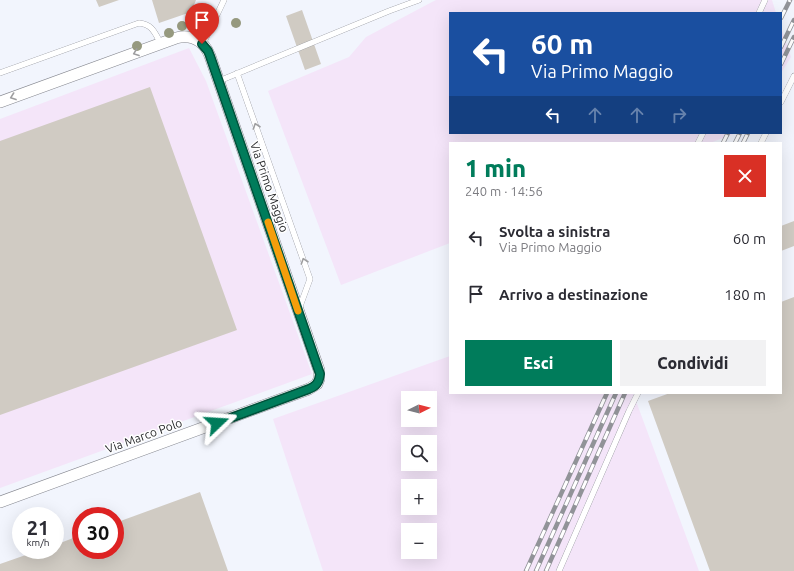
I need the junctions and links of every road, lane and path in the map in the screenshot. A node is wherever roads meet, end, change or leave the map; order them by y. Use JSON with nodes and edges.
{"nodes":[{"id":1,"x":224,"y":0,"type":"edge"},
{"id":2,"x":419,"y":0,"type":"edge"},
{"id":3,"x":765,"y":0,"type":"edge"},
{"id":4,"x":759,"y":12,"type":"edge"},
{"id":5,"x":160,"y":44,"type":"junction"},
{"id":6,"x":202,"y":44,"type":"junction"},
{"id":7,"x":0,"y":73,"type":"edge"},
{"id":8,"x":237,"y":73,"type":"junction"},
{"id":9,"x":794,"y":76,"type":"edge"},
{"id":10,"x":219,"y":81,"type":"junction"},
{"id":11,"x":782,"y":100,"type":"edge"},
{"id":12,"x":0,"y":102,"type":"edge"},
{"id":13,"x":298,"y":311,"type":"junction"},
{"id":14,"x":318,"y":383,"type":"joint"},
{"id":15,"x":638,"y":394,"type":"edge"},
{"id":16,"x":0,"y":502,"type":"edge"},
{"id":17,"x":559,"y":571,"type":"edge"}],
"edges":[{"from":1,"to":6,"type":"lane"},
{"from":2,"to":8,"type":"lane"},
{"from":3,"to":4,"type":"lane"},
{"from":5,"to":6,"type":"street"},
{"from":5,"to":7,"type":"lane"},
{"from":5,"to":12,"type":"street","one_way":true},
{"from":6,"to":10,"type":"street","name":"Via Primo Maggio"},
{"from":8,"to":10,"type":"lane"},
{"from":13,"to":8,"type":"lane","one_way":true},
{"from":9,"to":11,"type":"lane"},
{"from":10,"to":13,"type":"street","name":"Via Primo Maggio"},
{"from":13,"to":14,"type":"street","name":"Via Primo Maggio"},
{"from":14,"to":16,"type":"street","name":"Via Marco Polo"},
{"from":15,"to":17,"type":"lane"}]}
